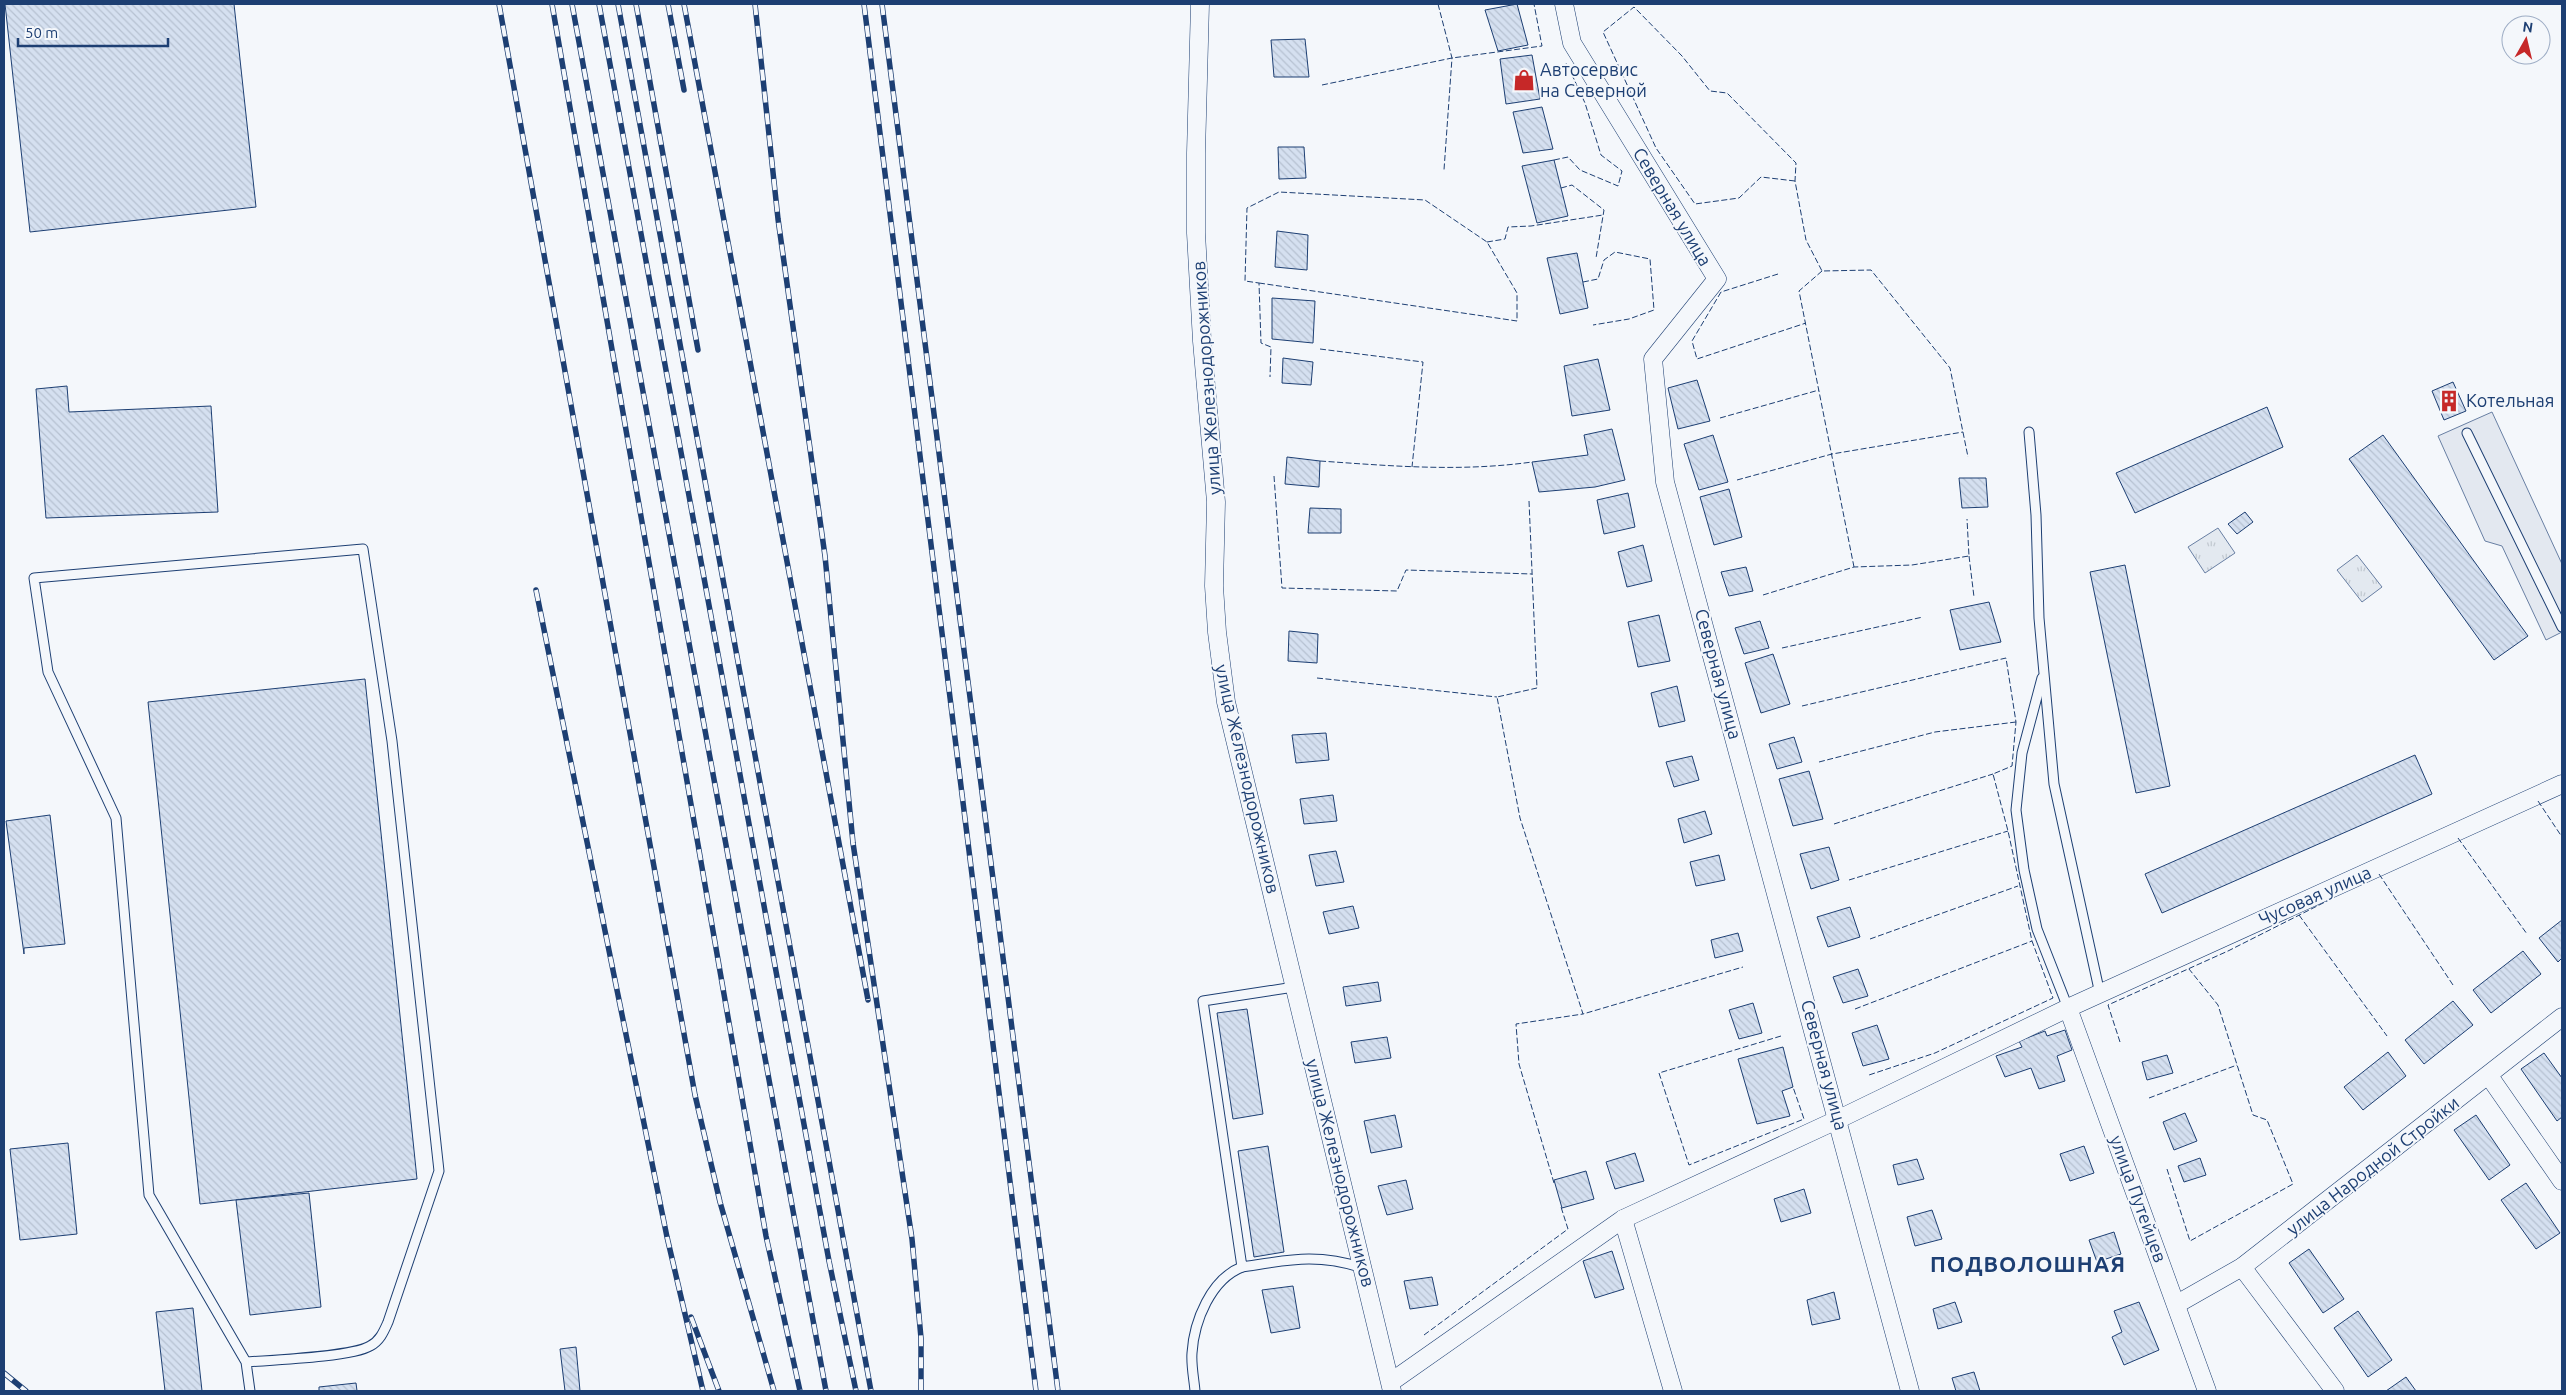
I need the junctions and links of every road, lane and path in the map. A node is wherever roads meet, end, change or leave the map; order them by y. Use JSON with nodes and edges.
{"nodes":[{"id":1,"x":1200,"y":4,"type":"edge"},
{"id":2,"x":1564,"y":4,"type":"edge"},
{"id":3,"x":2029,"y":432,"type":"dead end"},
{"id":4,"x":2467,"y":433,"type":"dead end"},
{"id":5,"x":2562,"y":627,"type":"edge"},
{"id":6,"x":2044,"y":673,"type":"junction"},
{"id":7,"x":2562,"y":784,"type":"edge"},
{"id":8,"x":1294,"y":987,"type":"junction"},
{"id":9,"x":2100,"y":994,"type":"junction"},
{"id":10,"x":2068,"y":1008,"type":"junction"},
{"id":11,"x":2562,"y":1017,"type":"edge"},
{"id":12,"x":2489,"y":1076,"type":"junction"},
{"id":13,"x":1838,"y":1119,"type":"junction"},
{"id":14,"x":2562,"y":1181,"type":"edge"},
{"id":15,"x":1622,"y":1219,"type":"junction"},
{"id":16,"x":1242,"y":1267,"type":"junction"},
{"id":17,"x":2242,"y":1267,"type":"junction"},
{"id":18,"x":1363,"y":1268,"type":"junction"},
{"id":19,"x":2177,"y":1304,"type":"junction"},
{"id":20,"x":246,"y":1362,"type":"junction"},
{"id":21,"x":1391,"y":1387,"type":"edge"},
{"id":22,"x":250,"y":1391,"type":"edge"},
{"id":23,"x":1195,"y":1391,"type":"edge"},
{"id":24,"x":1673,"y":1391,"type":"edge"},
{"id":25,"x":1910,"y":1391,"type":"edge"},
{"id":26,"x":2207,"y":1391,"type":"edge"},
{"id":27,"x":2335,"y":1391,"type":"edge"}],
"edges":[{"from":1,"to":8,"type":"street","name":"улица Железнодорожников"},
{"from":2,"to":13,"type":"street","name":"Северная улица"},
{"from":3,"to":6,"type":"lane"},
{"from":4,"to":5,"type":"lane"},
{"from":6,"to":9,"type":"lane"},
{"from":6,"to":10,"type":"lane"},
{"from":7,"to":9,"type":"street","name":"Чусовая улица"},
{"from":8,"to":16,"type":"lane"},
{"from":8,"to":18,"type":"street","name":"улица Железнодорожников"},
{"from":9,"to":10,"type":"street","name":"Чусовая улица"},
{"from":10,"to":13,"type":"street","name":"Чусовая улица"},
{"from":10,"to":19,"type":"street","name":"улица Путейцев"},
{"from":11,"to":12,"type":"street","name":"улица Народной Стройки"},
{"from":12,"to":14,"type":"street"},
{"from":12,"to":17,"type":"street","name":"улица Народной Стройки"},
{"from":13,"to":15,"type":"street","name":"Чусовая улица"},
{"from":13,"to":25,"type":"street","name":"Северная улица"},
{"from":15,"to":21,"type":"street","name":"Чусовая улица"},
{"from":15,"to":24,"type":"street"},
{"from":16,"to":18,"type":"lane"},
{"from":16,"to":23,"type":"lane"},
{"from":17,"to":19,"type":"street","name":"улица Народной Стройки"},
{"from":17,"to":27,"type":"street"},
{"from":18,"to":21,"type":"street","name":"улица Железнодорожников"},
{"from":19,"to":26,"type":"street","name":"улица Путейцев"},
{"from":20,"to":20,"type":"lane"},
{"from":20,"to":22,"type":"lane"}]}
